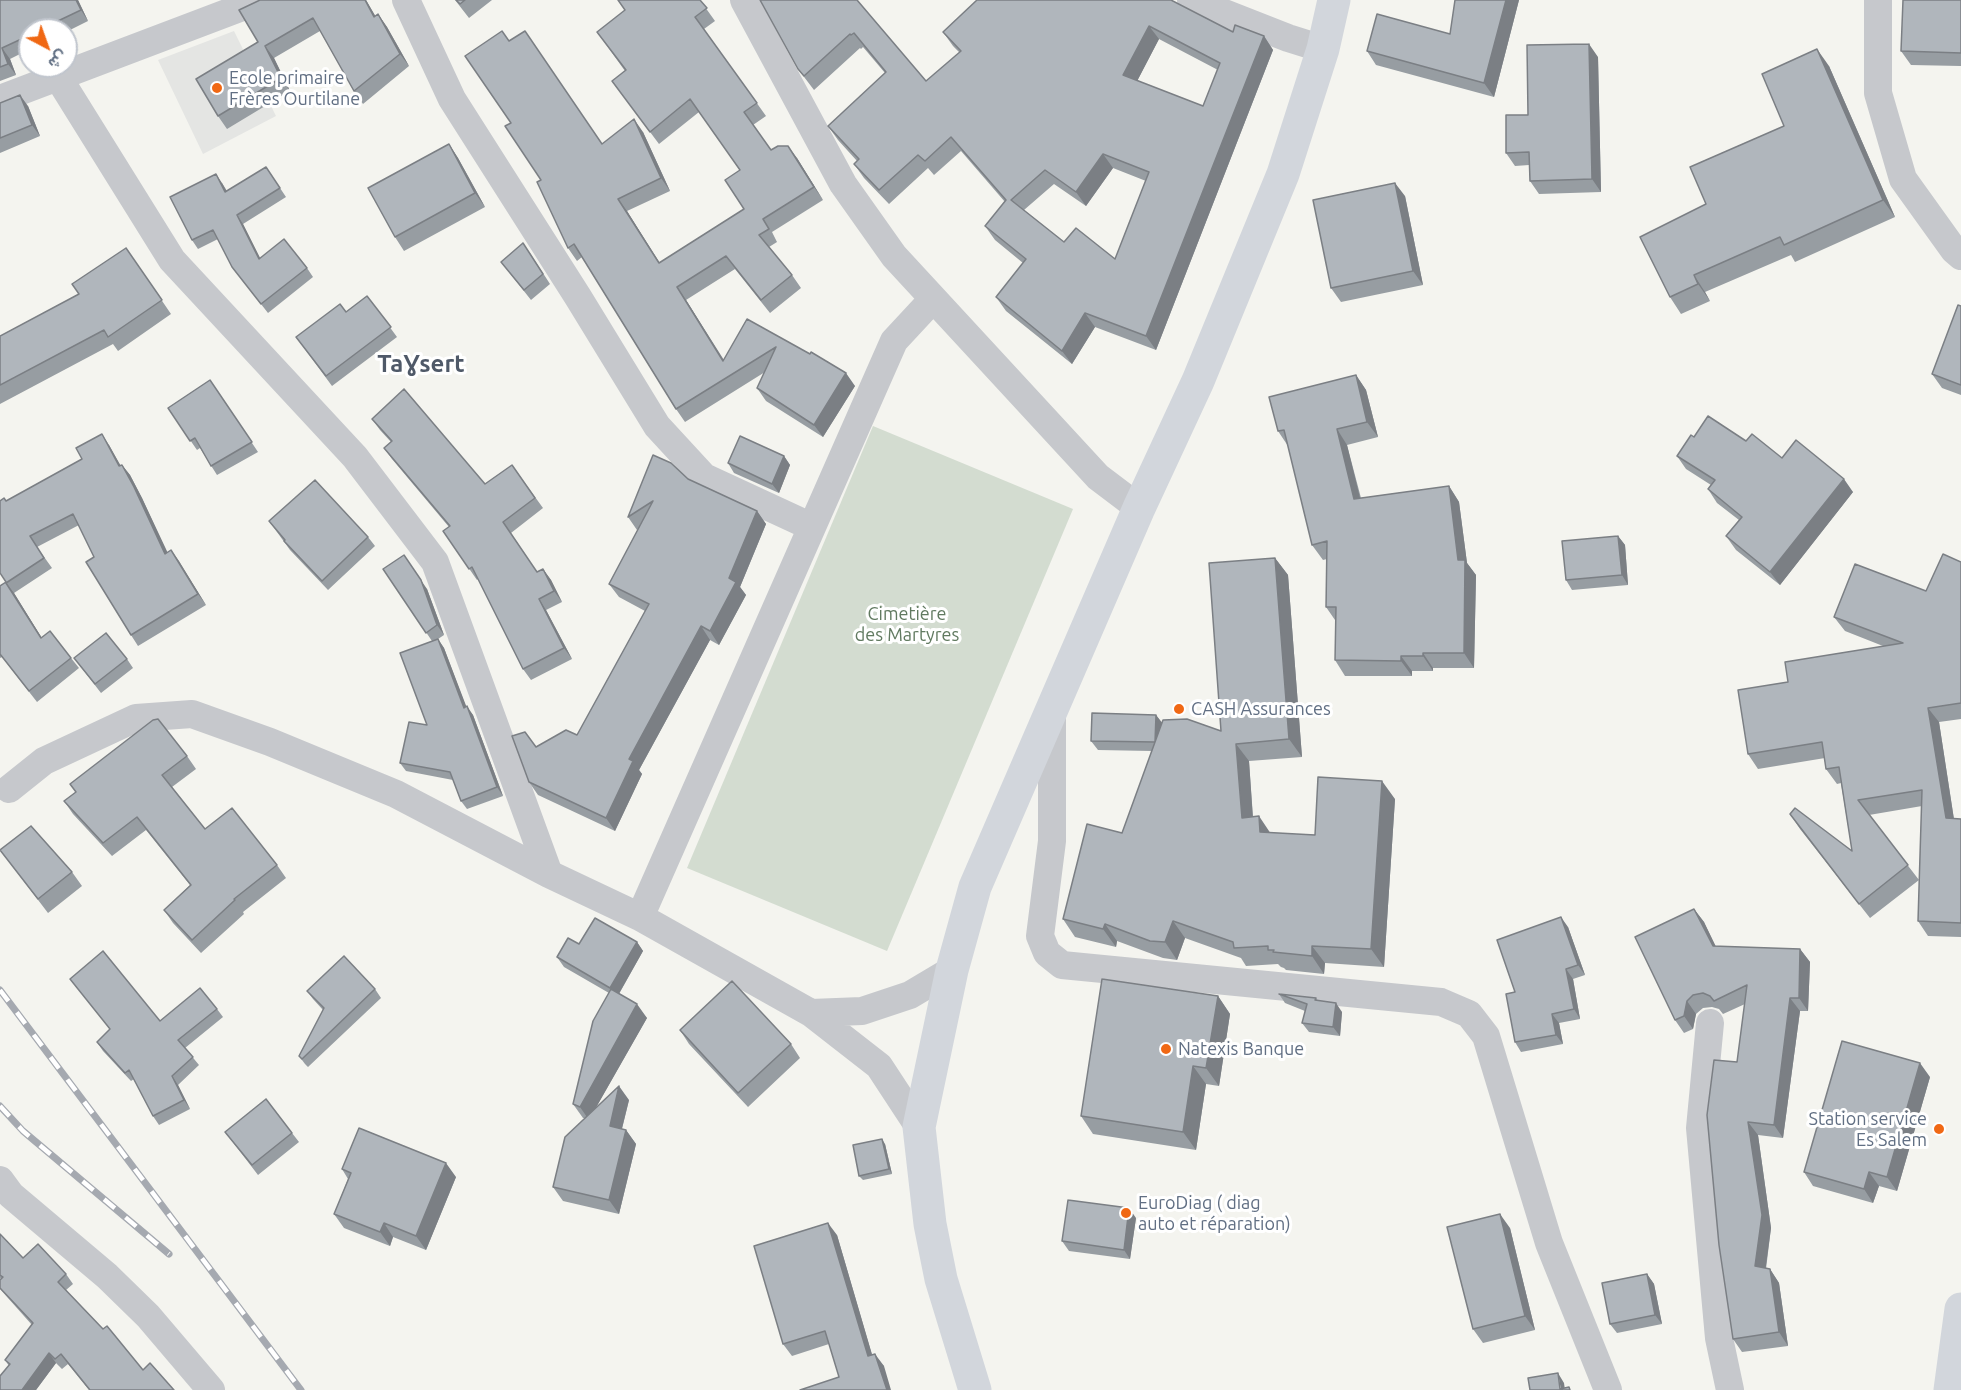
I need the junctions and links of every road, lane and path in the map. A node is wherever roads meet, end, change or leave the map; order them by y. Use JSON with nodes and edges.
{"nodes":[{"id":1,"x":261,"y":0,"type":"edge"},
{"id":2,"x":406,"y":0,"type":"edge"},
{"id":3,"x":744,"y":0,"type":"edge"},
{"id":4,"x":1191,"y":0,"type":"edge"},
{"id":5,"x":1334,"y":0,"type":"edge"},
{"id":6,"x":1878,"y":0,"type":"edge"},
{"id":7,"x":1323,"y":49,"type":"junction"},
{"id":8,"x":78,"y":69,"type":"edge"},
{"id":9,"x":55,"y":78,"type":"edge"},
{"id":10,"x":59,"y":78,"type":"edge"},
{"id":11,"x":0,"y":99,"type":"edge"},
{"id":12,"x":1961,"y":256,"type":"edge"},
{"id":13,"x":933,"y":299,"type":"junction"},
{"id":14,"x":1139,"y":508,"type":"junction"},
{"id":15,"x":812,"y":527,"type":"junction"},
{"id":16,"x":1052,"y":709,"type":"junction"},
{"id":17,"x":9,"y":789,"type":"dead end"},
{"id":18,"x":549,"y":874,"type":"junction"},
{"id":19,"x":640,"y":917,"type":"junction"},
{"id":20,"x":952,"y":970,"type":"junction"},
{"id":21,"x":811,"y":1013,"type":"junction"},
{"id":22,"x":1710,"y":1023,"type":"dead end"},
{"id":23,"x":919,"y":1127,"type":"junction"},
{"id":24,"x":0,"y":1180,"type":"edge"},
{"id":25,"x":1961,"y":1309,"type":"edge"},
{"id":26,"x":211,"y":1390,"type":"edge"},
{"id":27,"x":975,"y":1390,"type":"edge"},
{"id":28,"x":1608,"y":1390,"type":"edge"},
{"id":29,"x":1730,"y":1390,"type":"edge"},
{"id":30,"x":1950,"y":1390,"type":"edge"}],
"edges":[{"from":1,"to":8,"type":"street"},
{"from":2,"to":15,"type":"street"},
{"from":3,"to":13,"type":"street"},
{"from":4,"to":7,"type":"street"},
{"from":5,"to":7,"type":"main road"},
{"from":6,"to":12,"type":"street"},
{"from":7,"to":14,"type":"main road"},
{"from":9,"to":11,"type":"street"},
{"from":10,"to":18,"type":"street"},
{"from":13,"to":14,"type":"street"},
{"from":13,"to":15,"type":"street"},
{"from":14,"to":16,"type":"main road"},
{"from":15,"to":19,"type":"street"},
{"from":16,"to":20,"type":"main road"},
{"from":16,"to":28,"type":"street"},
{"from":17,"to":18,"type":"street"},
{"from":18,"to":19,"type":"street"},
{"from":19,"to":21,"type":"street"},
{"from":20,"to":21,"type":"street"},
{"from":20,"to":23,"type":"main road"},
{"from":21,"to":23,"type":"street"},
{"from":22,"to":29,"type":"street"},
{"from":23,"to":27,"type":"main road"},
{"from":24,"to":26,"type":"street"},
{"from":25,"to":30,"type":"main road"}]}
